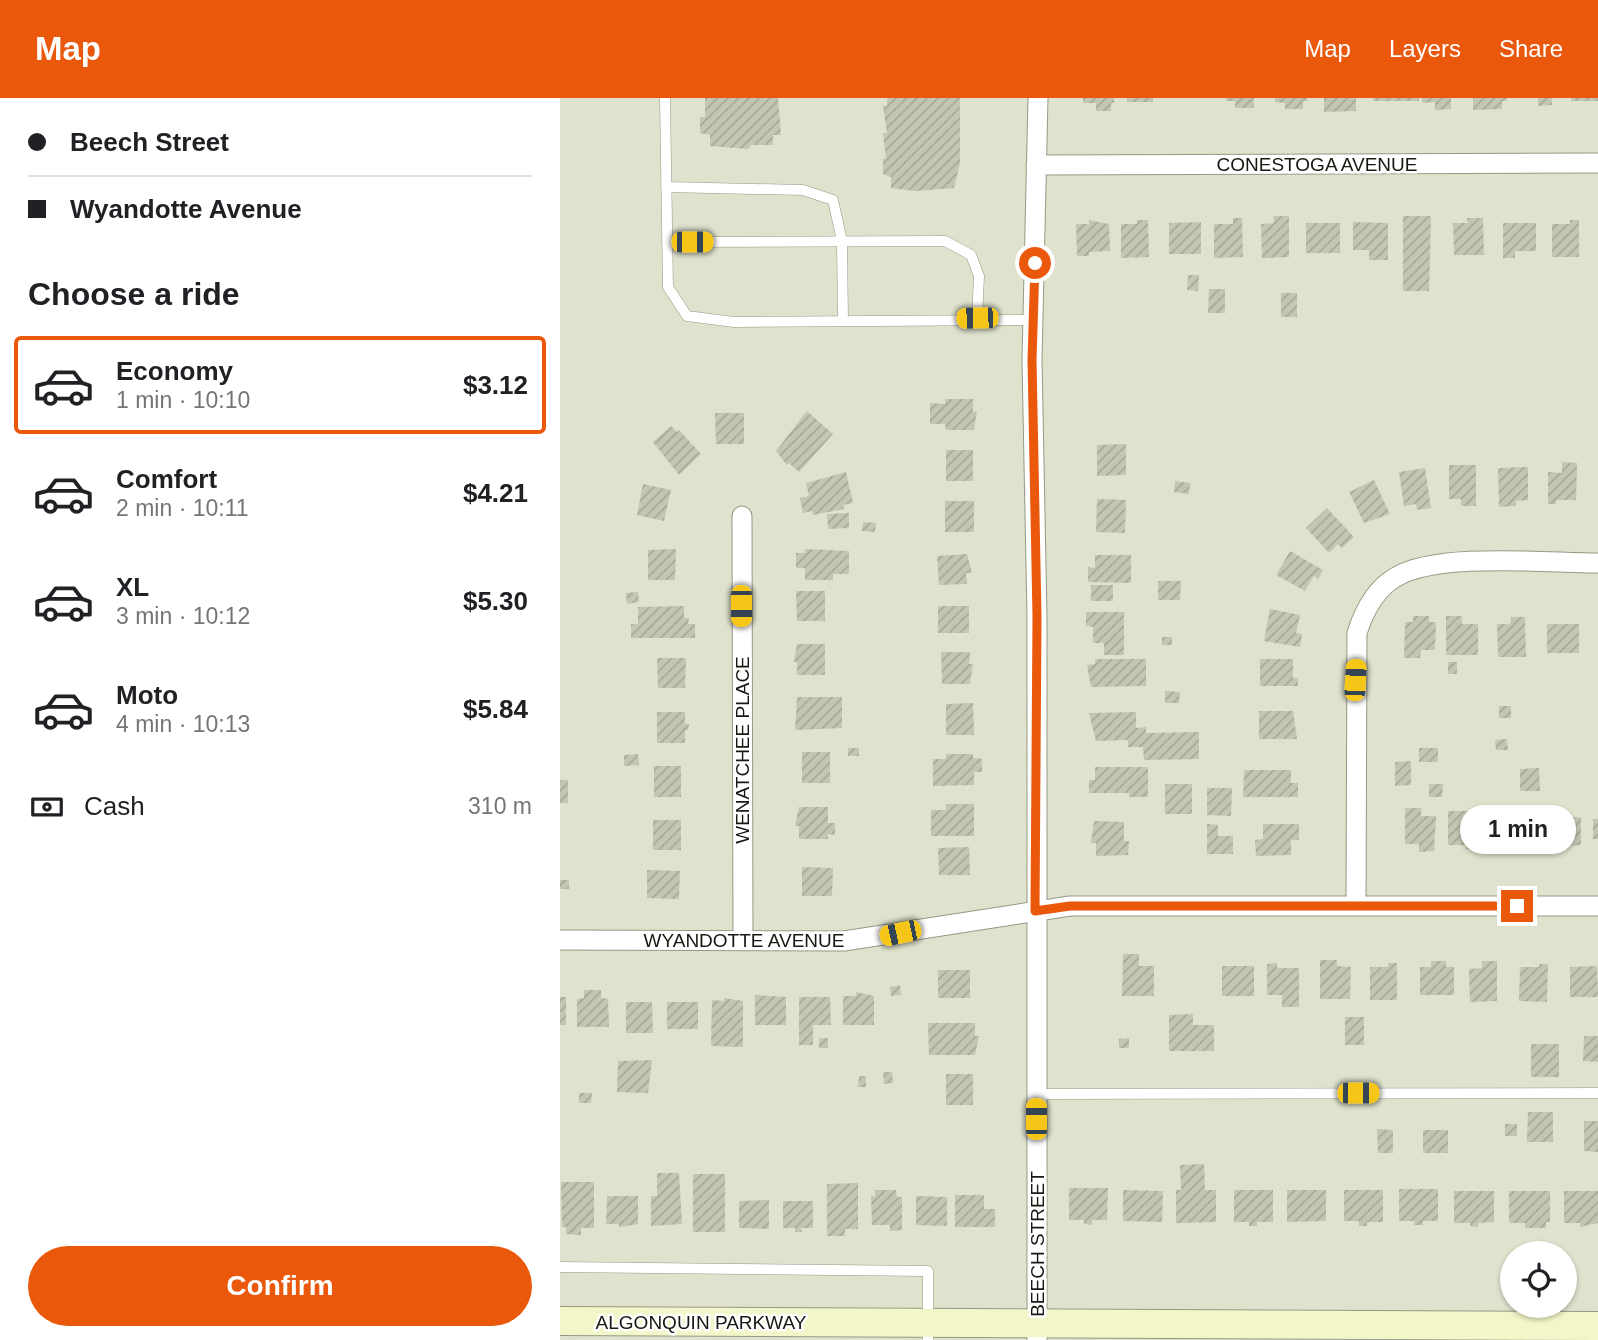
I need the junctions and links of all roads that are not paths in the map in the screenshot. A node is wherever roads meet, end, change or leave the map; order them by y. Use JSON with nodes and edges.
{"nodes":[{"id":1,"x":665,"y":98,"type":"edge"},
{"id":2,"x":1038,"y":98,"type":"edge"},
{"id":3,"x":1598,"y":163,"type":"edge"},
{"id":4,"x":1036,"y":165,"type":"junction"},
{"id":5,"x":666,"y":187,"type":"junction"},
{"id":6,"x":842,"y":241,"type":"junction"},
{"id":7,"x":667,"y":242,"type":"junction"},
{"id":8,"x":977,"y":318,"type":"junction"},
{"id":9,"x":1034,"y":320,"type":"junction"},
{"id":10,"x":843,"y":321,"type":"junction"},
{"id":11,"x":742,"y":516,"type":"dead end"},
{"id":12,"x":1598,"y":563,"type":"edge"},
{"id":13,"x":1356,"y":905,"type":"junction"},
{"id":14,"x":1598,"y":906,"type":"edge"},
{"id":15,"x":1035,"y":911,"type":"junction"},
{"id":16,"x":560,"y":940,"type":"edge"},
{"id":17,"x":743,"y":941,"type":"junction"},
{"id":18,"x":1598,"y":1093,"type":"edge"},
{"id":19,"x":1036,"y":1094,"type":"junction"},
{"id":20,"x":560,"y":1267,"type":"edge"},
{"id":21,"x":560,"y":1321,"type":"edge"},
{"id":22,"x":1598,"y":1326,"type":"edge"},
{"id":23,"x":929,"y":1332,"type":"edge"},
{"id":24,"x":1037,"y":1332,"type":"edge"}],
"edges":[{"from":1,"to":5,"type":"lane"},
{"from":2,"to":4,"type":"street","name":"BEECH STREET"},
{"from":3,"to":4,"type":"street","name":"CONESTOGA AVENUE"},
{"from":4,"to":9,"type":"street","name":"BEECH STREET"},
{"from":5,"to":6,"type":"lane"},
{"from":5,"to":7,"type":"lane"},
{"from":6,"to":7,"type":"lane"},
{"from":6,"to":8,"type":"lane"},
{"from":6,"to":10,"type":"lane"},
{"from":7,"to":10,"type":"lane"},
{"from":8,"to":9,"type":"lane"},
{"from":8,"to":10,"type":"lane"},
{"from":9,"to":15,"type":"street","name":"BEECH STREET"},
{"from":11,"to":17,"type":"street","name":"WENATCHEE PLACE"},
{"from":12,"to":13,"type":"street"},
{"from":13,"to":14,"type":"street","name":"WYANDOTTE AVENUE"},
{"from":13,"to":15,"type":"street","name":"WYANDOTTE AVENUE"},
{"from":15,"to":17,"type":"street","name":"WYANDOTTE AVENUE"},
{"from":15,"to":19,"type":"street","name":"BEECH STREET"},
{"from":16,"to":17,"type":"street","name":"WYANDOTTE AVENUE"},
{"from":18,"to":19,"type":"lane"},
{"from":19,"to":24,"type":"street","name":"BEECH STREET"},
{"from":20,"to":23,"type":"lane"},
{"from":21,"to":23,"type":"main road","name":"ALGONQUIN PARKWAY"},
{"from":22,"to":24,"type":"main road","name":"ALGONQUIN PARKWAY"},
{"from":23,"to":24,"type":"main road","name":"ALGONQUIN PARKWAY"}]}
